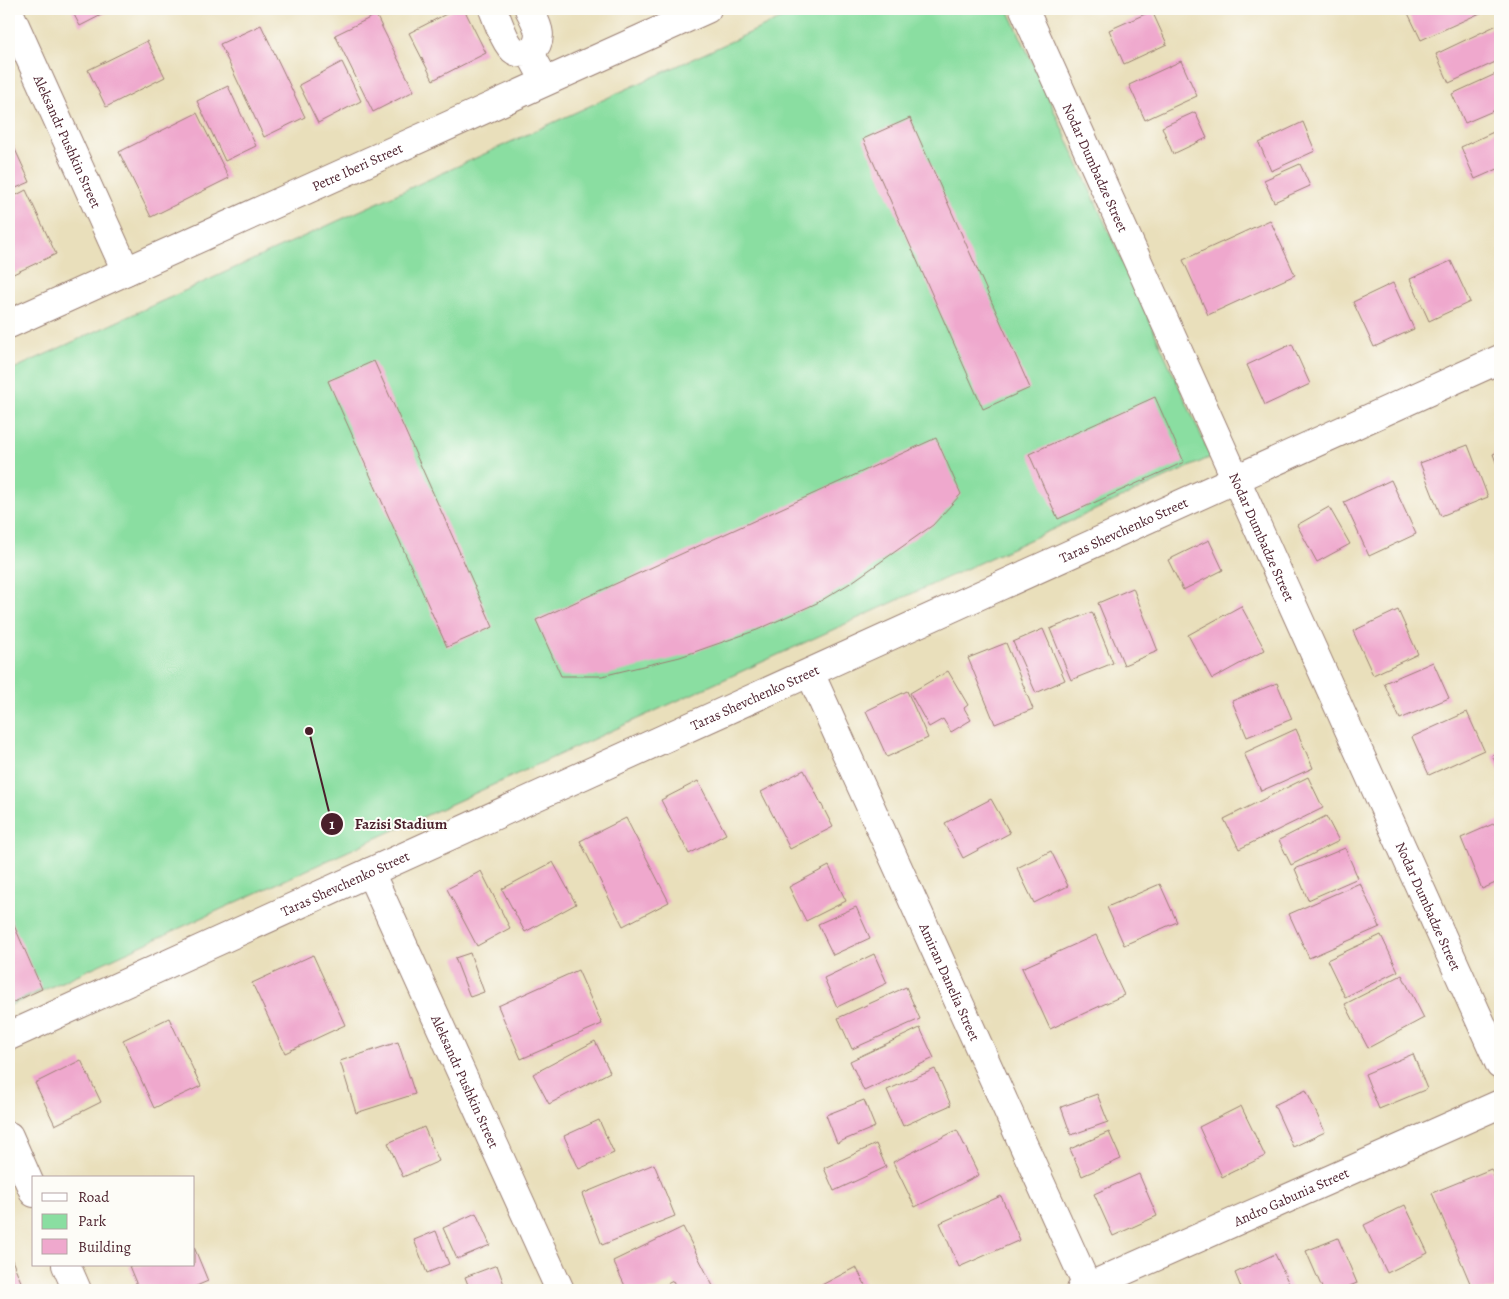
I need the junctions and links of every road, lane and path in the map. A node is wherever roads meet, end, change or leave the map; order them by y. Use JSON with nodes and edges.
{"nodes":[{"id":1,"x":493,"y":9,"type":"edge"},
{"id":2,"x":529,"y":9,"type":"edge"},
{"id":3,"x":707,"y":9,"type":"edge"},
{"id":4,"x":1024,"y":9,"type":"edge"},
{"id":5,"x":9,"y":12,"type":"edge"},
{"id":6,"x":530,"y":53,"type":"junction"},
{"id":7,"x":545,"y":81,"type":"junction"},
{"id":8,"x":126,"y":271,"type":"junction"},
{"id":9,"x":9,"y":324,"type":"edge"},
{"id":10,"x":1500,"y":359,"type":"edge"},
{"id":11,"x":1235,"y":478,"type":"junction"},
{"id":12,"x":810,"y":673,"type":"junction"},
{"id":13,"x":370,"y":872,"type":"junction"},
{"id":14,"x":9,"y":1036,"type":"edge"},
{"id":15,"x":1500,"y":1065,"type":"edge"},
{"id":16,"x":1500,"y":1104,"type":"edge"},
{"id":17,"x":9,"y":1136,"type":"edge"},
{"id":18,"x":32,"y":1188,"type":"edge"},
{"id":19,"x":66,"y":1266,"type":"edge"},
{"id":20,"x":77,"y":1290,"type":"edge"},
{"id":21,"x":560,"y":1290,"type":"edge"},
{"id":22,"x":1086,"y":1290,"type":"edge"}],
"edges":[{"from":1,"to":6,"type":"street"},
{"from":2,"to":6,"type":"street"},
{"from":3,"to":7,"type":"street","name":"Petre Iberi Street"},
{"from":4,"to":11,"type":"street","name":"Nodar Dumbadze Street"},
{"from":5,"to":8,"type":"street","name":"Aleksandr Pushkin Street"},
{"from":6,"to":7,"type":"street"},
{"from":7,"to":8,"type":"street","name":"Petre Iberi Street"},
{"from":8,"to":9,"type":"street","name":"Petre Iberi Street"},
{"from":10,"to":11,"type":"street","name":"Taras Shevchenko Street"},
{"from":11,"to":12,"type":"street","name":"Taras Shevchenko Street"},
{"from":11,"to":15,"type":"street","name":"Nodar Dumbadze Street"},
{"from":12,"to":13,"type":"street","name":"Taras Shevchenko Street"},
{"from":12,"to":22,"type":"street","name":"Amiran Danelia Street"},
{"from":13,"to":14,"type":"street","name":"Taras Shevchenko Street"},
{"from":13,"to":21,"type":"street","name":"Aleksandr Pushkin Street"},
{"from":16,"to":22,"type":"street","name":"Andro Gabunia Street"},
{"from":17,"to":18,"type":"street"},
{"from":19,"to":20,"type":"street"}]}
